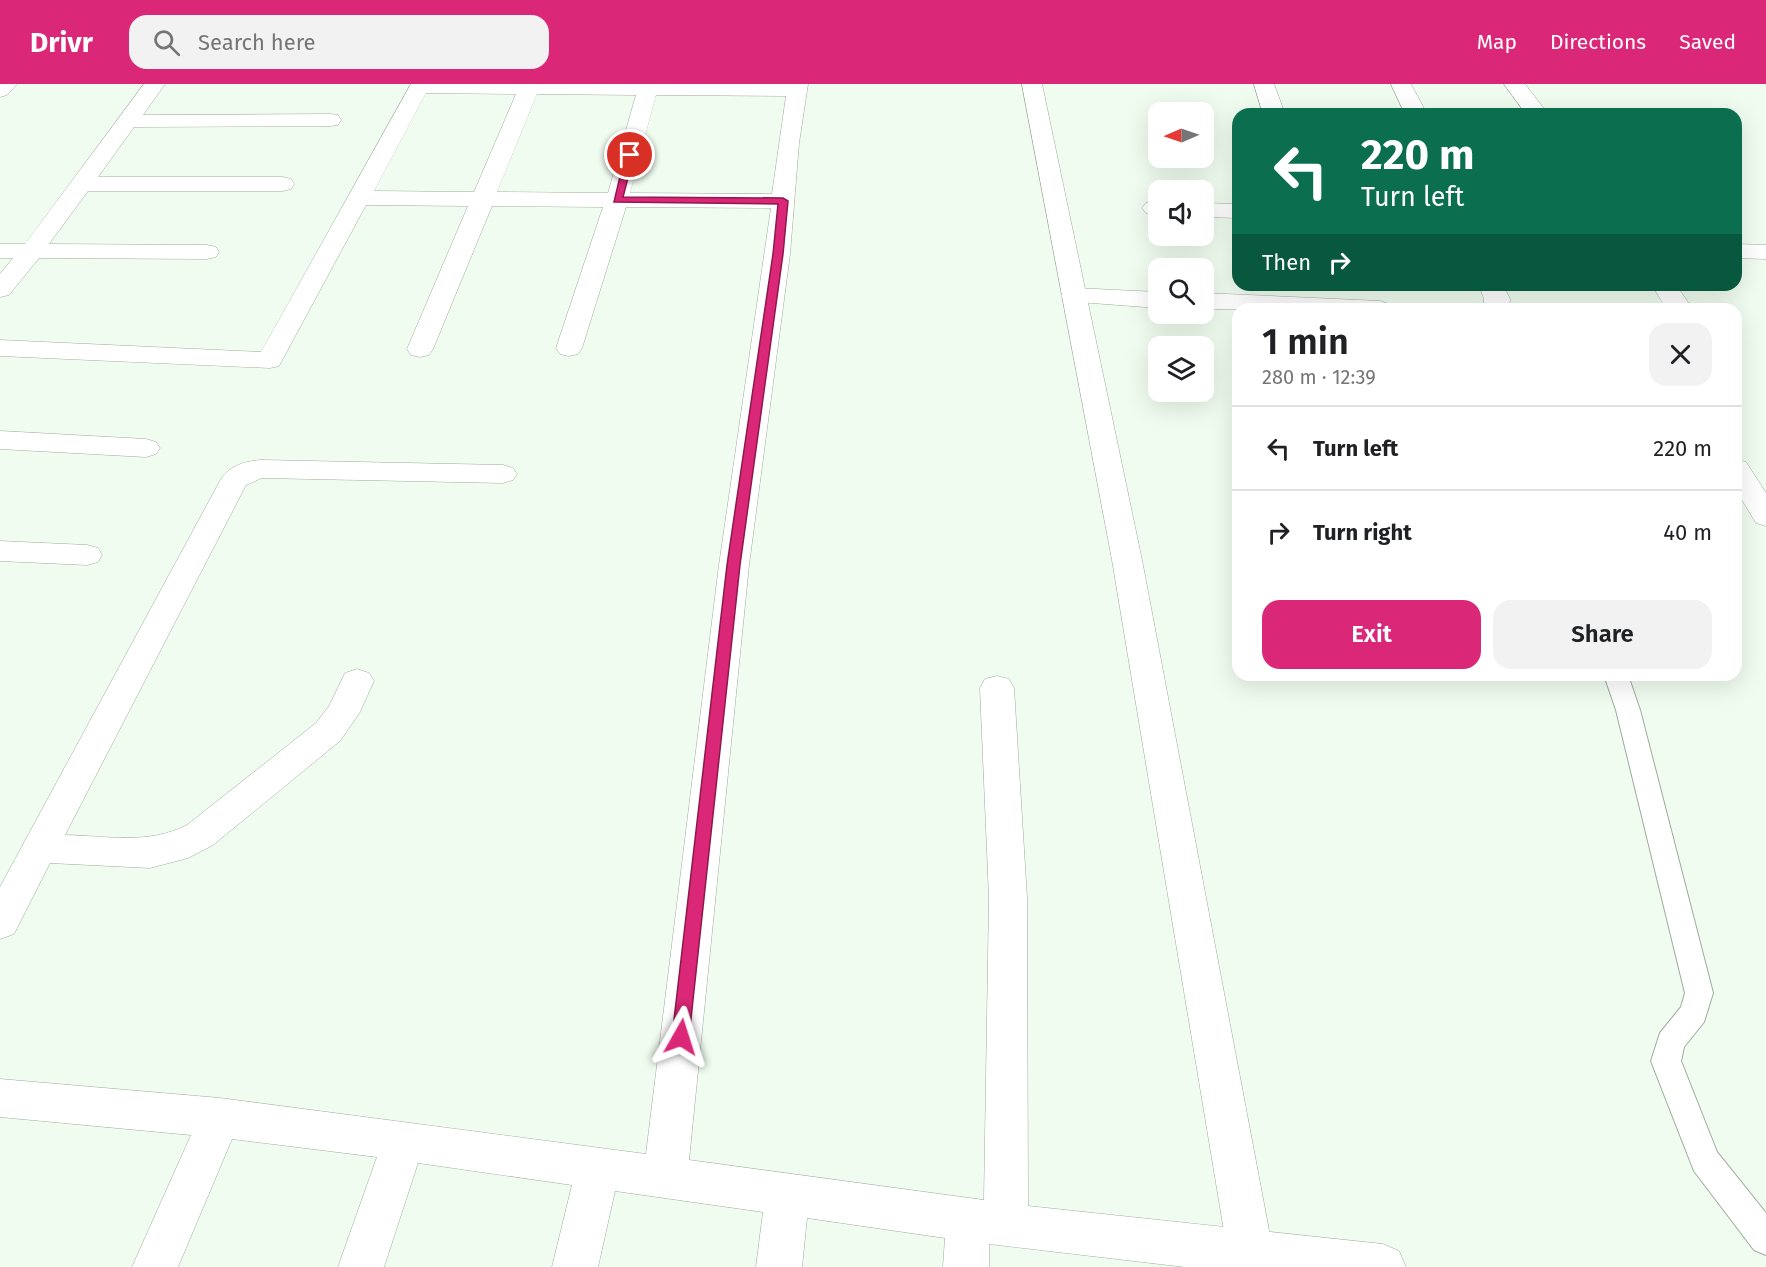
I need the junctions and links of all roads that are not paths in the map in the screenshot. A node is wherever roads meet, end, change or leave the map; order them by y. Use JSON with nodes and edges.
{"nodes":[{"id":1,"x":7,"y":84,"type":"edge"},
{"id":2,"x":154,"y":84,"type":"edge"},
{"id":3,"x":1032,"y":84,"type":"edge"},
{"id":4,"x":1264,"y":84,"type":"edge"},
{"id":5,"x":1401,"y":84,"type":"edge"},
{"id":6,"x":1514,"y":84,"type":"edge"},
{"id":7,"x":420,"y":85,"type":"edge"},
{"id":8,"x":530,"y":86,"type":"edge"},
{"id":9,"x":649,"y":86,"type":"edge"},
{"id":10,"x":797,"y":87,"type":"edge"},
{"id":11,"x":0,"y":91,"type":"edge"},
{"id":12,"x":1272,"y":108,"type":"edge"},
{"id":13,"x":1413,"y":108,"type":"edge"},
{"id":14,"x":1532,"y":108,"type":"edge"},
{"id":15,"x":330,"y":120,"type":"dead end"},
{"id":16,"x":127,"y":121,"type":"junction"},
{"id":17,"x":80,"y":184,"type":"junction"},
{"id":18,"x":283,"y":184,"type":"dead end"},
{"id":19,"x":359,"y":198,"type":"junction"},
{"id":20,"x":481,"y":199,"type":"junction"},
{"id":21,"x":617,"y":200,"type":"junction"},
{"id":22,"x":783,"y":201,"type":"junction"},
{"id":23,"x":1214,"y":210,"type":"edge"},
{"id":24,"x":1232,"y":211,"type":"edge"},
{"id":25,"x":0,"y":251,"type":"edge"},
{"id":26,"x":32,"y":251,"type":"junction"},
{"id":27,"x":1742,"y":251,"type":"edge"},
{"id":28,"x":207,"y":252,"type":"dead end"},
{"id":29,"x":1766,"y":252,"type":"edge"},
{"id":30,"x":0,"y":290,"type":"edge"},
{"id":31,"x":1074,"y":296,"type":"junction"},
{"id":32,"x":1148,"y":300,"type":"edge"},
{"id":33,"x":1214,"y":302,"type":"edge"},
{"id":34,"x":1232,"y":303,"type":"edge"},
{"id":35,"x":0,"y":348,"type":"edge"},
{"id":36,"x":569,"y":348,"type":"dead end"},
{"id":37,"x":420,"y":349,"type":"dead end"},
{"id":38,"x":0,"y":440,"type":"edge"},
{"id":39,"x":146,"y":448,"type":"dead end"},
{"id":40,"x":503,"y":474,"type":"dead end"},
{"id":41,"x":1742,"y":478,"type":"edge"},
{"id":42,"x":1766,"y":516,"type":"edge"},
{"id":43,"x":0,"y":551,"type":"edge"},
{"id":44,"x":87,"y":555,"type":"dead end"},
{"id":45,"x":357,"y":681,"type":"dead end"},
{"id":46,"x":1618,"y":681,"type":"edge"},
{"id":47,"x":997,"y":688,"type":"dead end"},
{"id":48,"x":39,"y":848,"type":"junction"},
{"id":49,"x":0,"y":923,"type":"edge"},
{"id":50,"x":3,"y":1104,"type":"edge"},
{"id":51,"x":220,"y":1118,"type":"junction"},
{"id":52,"x":404,"y":1141,"type":"junction"},
{"id":53,"x":598,"y":1169,"type":"junction"},
{"id":54,"x":665,"y":1179,"type":"junction"},
{"id":55,"x":787,"y":1196,"type":"junction"},
{"id":56,"x":987,"y":1223,"type":"junction"},
{"id":57,"x":1766,"y":1239,"type":"edge"},
{"id":58,"x":1252,"y":1260,"type":"edge"},
{"id":59,"x":155,"y":1267,"type":"edge"},
{"id":60,"x":361,"y":1267,"type":"edge"},
{"id":61,"x":575,"y":1267,"type":"edge"},
{"id":62,"x":779,"y":1267,"type":"edge"},
{"id":63,"x":966,"y":1267,"type":"edge"},
{"id":64,"x":1383,"y":1267,"type":"edge"}],
"edges":[{"from":1,"to":11,"type":"street"},
{"from":2,"to":16,"type":"street"},
{"from":3,"to":31,"type":"street"},
{"from":4,"to":12,"type":"street"},
{"from":5,"to":13,"type":"street"},
{"from":6,"to":14,"type":"street"},
{"from":7,"to":8,"type":"street"},
{"from":7,"to":19,"type":"street"},
{"from":8,"to":9,"type":"street"},
{"from":8,"to":20,"type":"street"},
{"from":9,"to":10,"type":"street"},
{"from":9,"to":21,"type":"street"},
{"from":10,"to":22,"type":"street"},
{"from":15,"to":16,"type":"street"},
{"from":16,"to":17,"type":"street"},
{"from":17,"to":18,"type":"street"},
{"from":17,"to":26,"type":"street"},
{"from":19,"to":20,"type":"street"},
{"from":19,"to":35,"type":"street"},
{"from":20,"to":21,"type":"street"},
{"from":20,"to":37,"type":"street"},
{"from":21,"to":22,"type":"street"},
{"from":21,"to":36,"type":"street"},
{"from":22,"to":54,"type":"street"},
{"from":23,"to":24,"type":"street"},
{"from":25,"to":26,"type":"street"},
{"from":26,"to":28,"type":"street"},
{"from":26,"to":30,"type":"street"},
{"from":27,"to":29,"type":"street"},
{"from":31,"to":32,"type":"street"},
{"from":31,"to":58,"type":"street"},
{"from":33,"to":34,"type":"street"},
{"from":38,"to":39,"type":"street"},
{"from":40,"to":48,"type":"street"},
{"from":41,"to":42,"type":"street"},
{"from":43,"to":44,"type":"street"},
{"from":45,"to":48,"type":"street"},
{"from":46,"to":57,"type":"lane"},
{"from":47,"to":56,"type":"street"},
{"from":48,"to":49,"type":"street"},
{"from":50,"to":51,"type":"street"},
{"from":51,"to":52,"type":"street"},
{"from":51,"to":59,"type":"street"},
{"from":52,"to":53,"type":"street"},
{"from":52,"to":60,"type":"street"},
{"from":53,"to":54,"type":"street"},
{"from":53,"to":61,"type":"street"},
{"from":54,"to":55,"type":"street"},
{"from":55,"to":56,"type":"street"},
{"from":55,"to":62,"type":"street"},
{"from":56,"to":58,"type":"street"},
{"from":56,"to":63,"type":"street"},
{"from":58,"to":64,"type":"street"}]}
